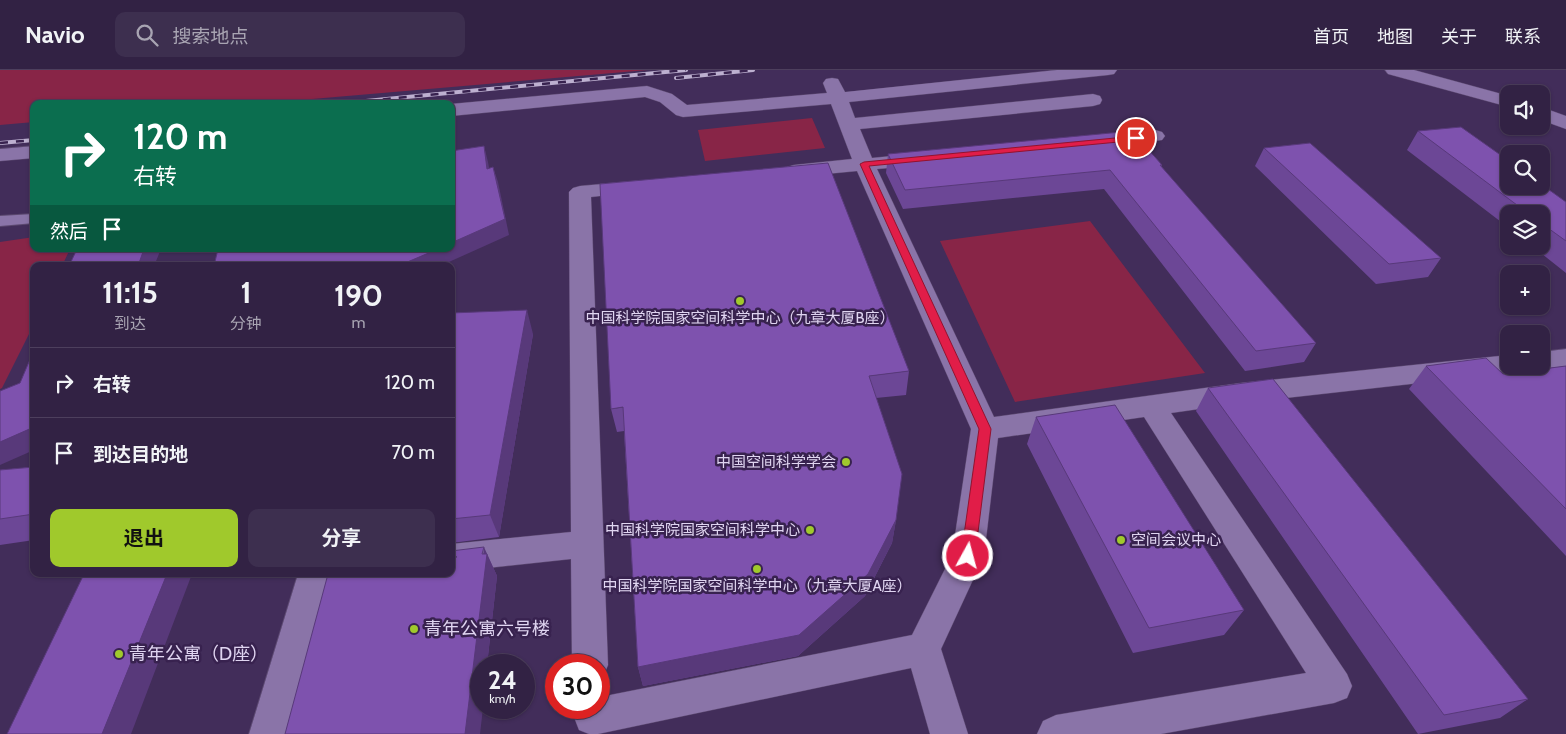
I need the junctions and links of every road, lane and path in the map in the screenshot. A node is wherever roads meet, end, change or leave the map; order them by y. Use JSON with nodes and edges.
{"nodes":[{"id":1,"x":968,"y":70,"type":"edge"},
{"id":2,"x":1108,"y":70,"type":"edge"},
{"id":3,"x":1394,"y":70,"type":"edge"},
{"id":4,"x":1022,"y":74,"type":"edge"},
{"id":5,"x":1500,"y":99,"type":"edge"},
{"id":6,"x":1093,"y":100,"type":"dead end"},
{"id":7,"x":840,"y":102,"type":"junction"},
{"id":8,"x":1550,"y":107,"type":"edge"},
{"id":9,"x":1566,"y":108,"type":"edge"},
{"id":10,"x":455,"y":110,"type":"edge"},
{"id":11,"x":1550,"y":117,"type":"edge"},
{"id":12,"x":1566,"y":123,"type":"edge"},
{"id":13,"x":1155,"y":136,"type":"dead end"},
{"id":14,"x":1078,"y":144,"type":"edge"},
{"id":15,"x":30,"y":152,"type":"edge"},
{"id":16,"x":0,"y":156,"type":"edge"},
{"id":17,"x":942,"y":157,"type":"edge"},
{"id":18,"x":864,"y":164,"type":"junction"},
{"id":19,"x":776,"y":173,"type":"edge"},
{"id":20,"x":658,"y":185,"type":"edge"},
{"id":21,"x":30,"y":218,"type":"edge"},
{"id":22,"x":0,"y":221,"type":"edge"},
{"id":23,"x":1566,"y":358,"type":"edge"},
{"id":24,"x":1550,"y":360,"type":"edge"},
{"id":25,"x":1500,"y":365,"type":"edge"},
{"id":26,"x":1151,"y":405,"type":"junction"},
{"id":27,"x":985,"y":429,"type":"junction"},
{"id":28,"x":587,"y":544,"type":"junction"},
{"id":29,"x":455,"y":558,"type":"edge"},
{"id":30,"x":317,"y":577,"type":"edge"},
{"id":31,"x":923,"y":649,"type":"junction"},
{"id":32,"x":590,"y":654,"type":"edge"},
{"id":33,"x":610,"y":713,"type":"edge"},
{"id":34,"x":268,"y":734,"type":"edge"},
{"id":35,"x":949,"y":734,"type":"edge"},
{"id":36,"x":1056,"y":734,"type":"edge"}],
"edges":[{"from":1,"to":7,"type":"street"},
{"from":2,"to":4,"type":"street"},
{"from":3,"to":5,"type":"street"},
{"from":4,"to":7,"type":"street"},
{"from":6,"to":7,"type":"street"},
{"from":7,"to":10,"type":"street"},
{"from":7,"to":18,"type":"street"},
{"from":8,"to":9,"type":"street"},
{"from":11,"to":12,"type":"street"},
{"from":13,"to":14,"type":"street"},
{"from":15,"to":16,"type":"street"},
{"from":17,"to":18,"type":"street"},
{"from":18,"to":19,"type":"street"},
{"from":18,"to":27,"type":"street"},
{"from":20,"to":28,"type":"street"},
{"from":21,"to":22,"type":"lane"},
{"from":23,"to":24,"type":"street"},
{"from":25,"to":26,"type":"street"},
{"from":26,"to":27,"type":"street"},
{"from":26,"to":36,"type":"street"},
{"from":27,"to":31,"type":"street"},
{"from":28,"to":29,"type":"street"},
{"from":28,"to":32,"type":"street"},
{"from":30,"to":34,"type":"street"},
{"from":31,"to":33,"type":"street"},
{"from":31,"to":35,"type":"street"}]}
